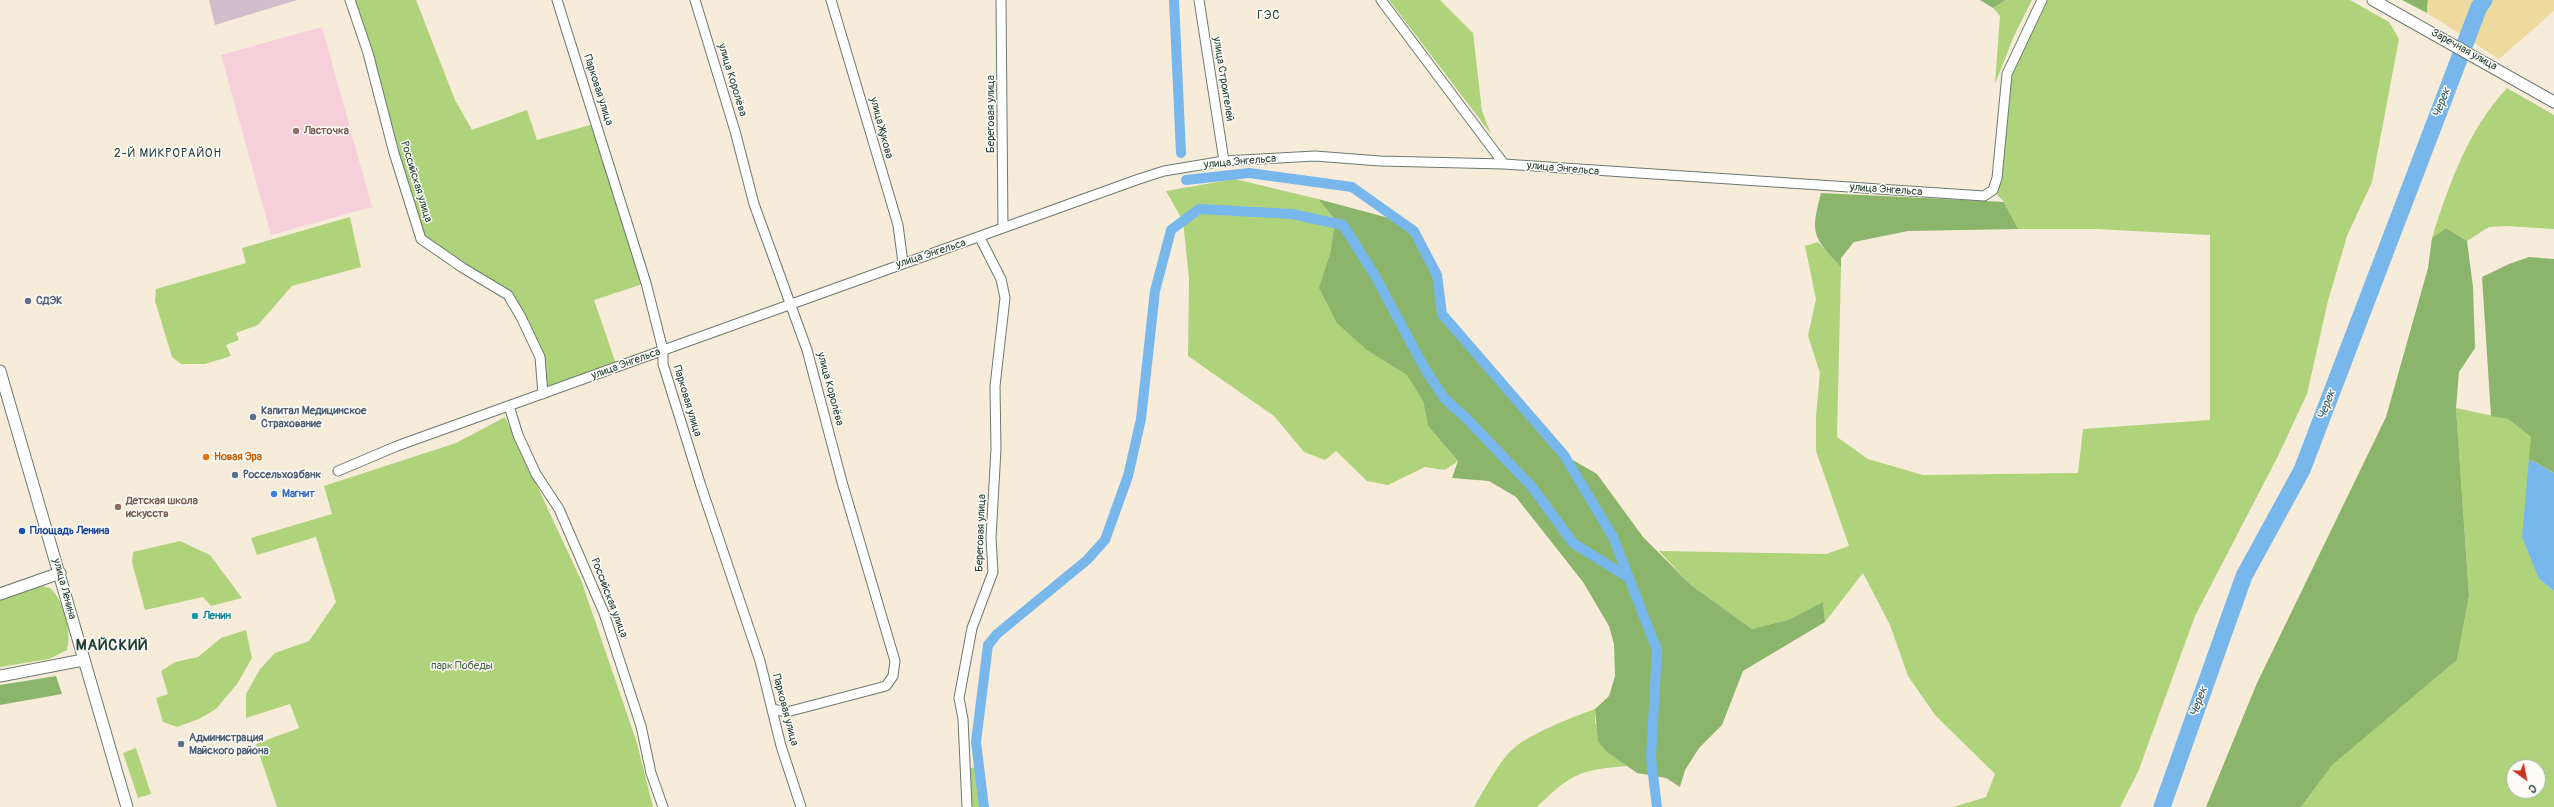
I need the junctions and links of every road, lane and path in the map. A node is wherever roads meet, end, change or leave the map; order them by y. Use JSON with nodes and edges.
{"nodes":[{"id":1,"x":350,"y":0,"type":"edge"},
{"id":2,"x":557,"y":0,"type":"edge"},
{"id":3,"x":695,"y":0,"type":"edge"},
{"id":4,"x":831,"y":0,"type":"edge"},
{"id":5,"x":1001,"y":0,"type":"edge"},
{"id":6,"x":1199,"y":0,"type":"edge"},
{"id":7,"x":1381,"y":0,"type":"edge"},
{"id":8,"x":2042,"y":0,"type":"edge"},
{"id":9,"x":2373,"y":0,"type":"edge"},
{"id":10,"x":2554,"y":102,"type":"edge"},
{"id":11,"x":1224,"y":161,"type":"junction"},
{"id":12,"x":1504,"y":164,"type":"junction"},
{"id":13,"x":1003,"y":228,"type":"junction"},
{"id":14,"x":980,"y":238,"type":"junction"},
{"id":15,"x":903,"y":263,"type":"junction"},
{"id":16,"x":789,"y":305,"type":"junction"},
{"id":17,"x":663,"y":350,"type":"junction"},
{"id":18,"x":0,"y":371,"type":"edge"},
{"id":19,"x":543,"y":394,"type":"junction"},
{"id":20,"x":509,"y":406,"type":"junction"},
{"id":21,"x":338,"y":471,"type":"dead end"},
{"id":22,"x":60,"y":573,"type":"junction"},
{"id":23,"x":0,"y":594,"type":"edge"},
{"id":24,"x":83,"y":660,"type":"junction"},
{"id":25,"x":0,"y":676,"type":"edge"},
{"id":26,"x":772,"y":709,"type":"junction"},
{"id":27,"x":786,"y":712,"type":"junction"},
{"id":28,"x":777,"y":727,"type":"junction"},
{"id":29,"x":127,"y":807,"type":"edge"},
{"id":30,"x":663,"y":807,"type":"edge"},
{"id":31,"x":801,"y":807,"type":"edge"},
{"id":32,"x":967,"y":807,"type":"edge"}],
"edges":[{"from":1,"to":19,"type":"street","name":"Российская улица"},
{"from":2,"to":17,"type":"street","name":"Парковая улица"},
{"from":3,"to":16,"type":"street","name":"улица Королёва"},
{"from":4,"to":15,"type":"street","name":"улица Жукова"},
{"from":5,"to":13,"type":"street","name":"Береговая улица"},
{"from":6,"to":11,"type":"street","name":"улица Строителей"},
{"from":7,"to":12,"type":"street"},
{"from":8,"to":12,"type":"street","name":"улица Энгельса"},
{"from":9,"to":10,"type":"street","name":"Заречная улица"},
{"from":11,"to":12,"type":"street","name":"улица Энгельса"},
{"from":11,"to":13,"type":"street","name":"улица Энгельса"},
{"from":13,"to":14,"type":"street","name":"улица Энгельса"},
{"from":14,"to":15,"type":"street","name":"улица Энгельса"},
{"from":14,"to":32,"type":"street","name":"Береговая улица"},
{"from":15,"to":16,"type":"street","name":"улица Энгельса"},
{"from":16,"to":17,"type":"street","name":"улица Энгельса"},
{"from":16,"to":27,"type":"street","name":"улица Королёва"},
{"from":17,"to":19,"type":"street","name":"улица Энгельса"},
{"from":17,"to":26,"type":"street","name":"Парковая улица"},
{"from":18,"to":22,"type":"street","name":"улица Ленина"},
{"from":19,"to":20,"type":"street","name":"улица Энгельса"},
{"from":20,"to":21,"type":"street","name":"улица Энгельса"},
{"from":20,"to":30,"type":"street","name":"Российская улица"},
{"from":22,"to":23,"type":"street"},
{"from":22,"to":24,"type":"street","name":"улица Ленина"},
{"from":24,"to":25,"type":"street"},
{"from":24,"to":29,"type":"street","name":"улица Ленина"},
{"from":26,"to":27,"type":"street"},
{"from":26,"to":28,"type":"street","name":"Парковая улица"},
{"from":27,"to":28,"type":"street"},
{"from":28,"to":31,"type":"street","name":"Парковая улица"}]}
